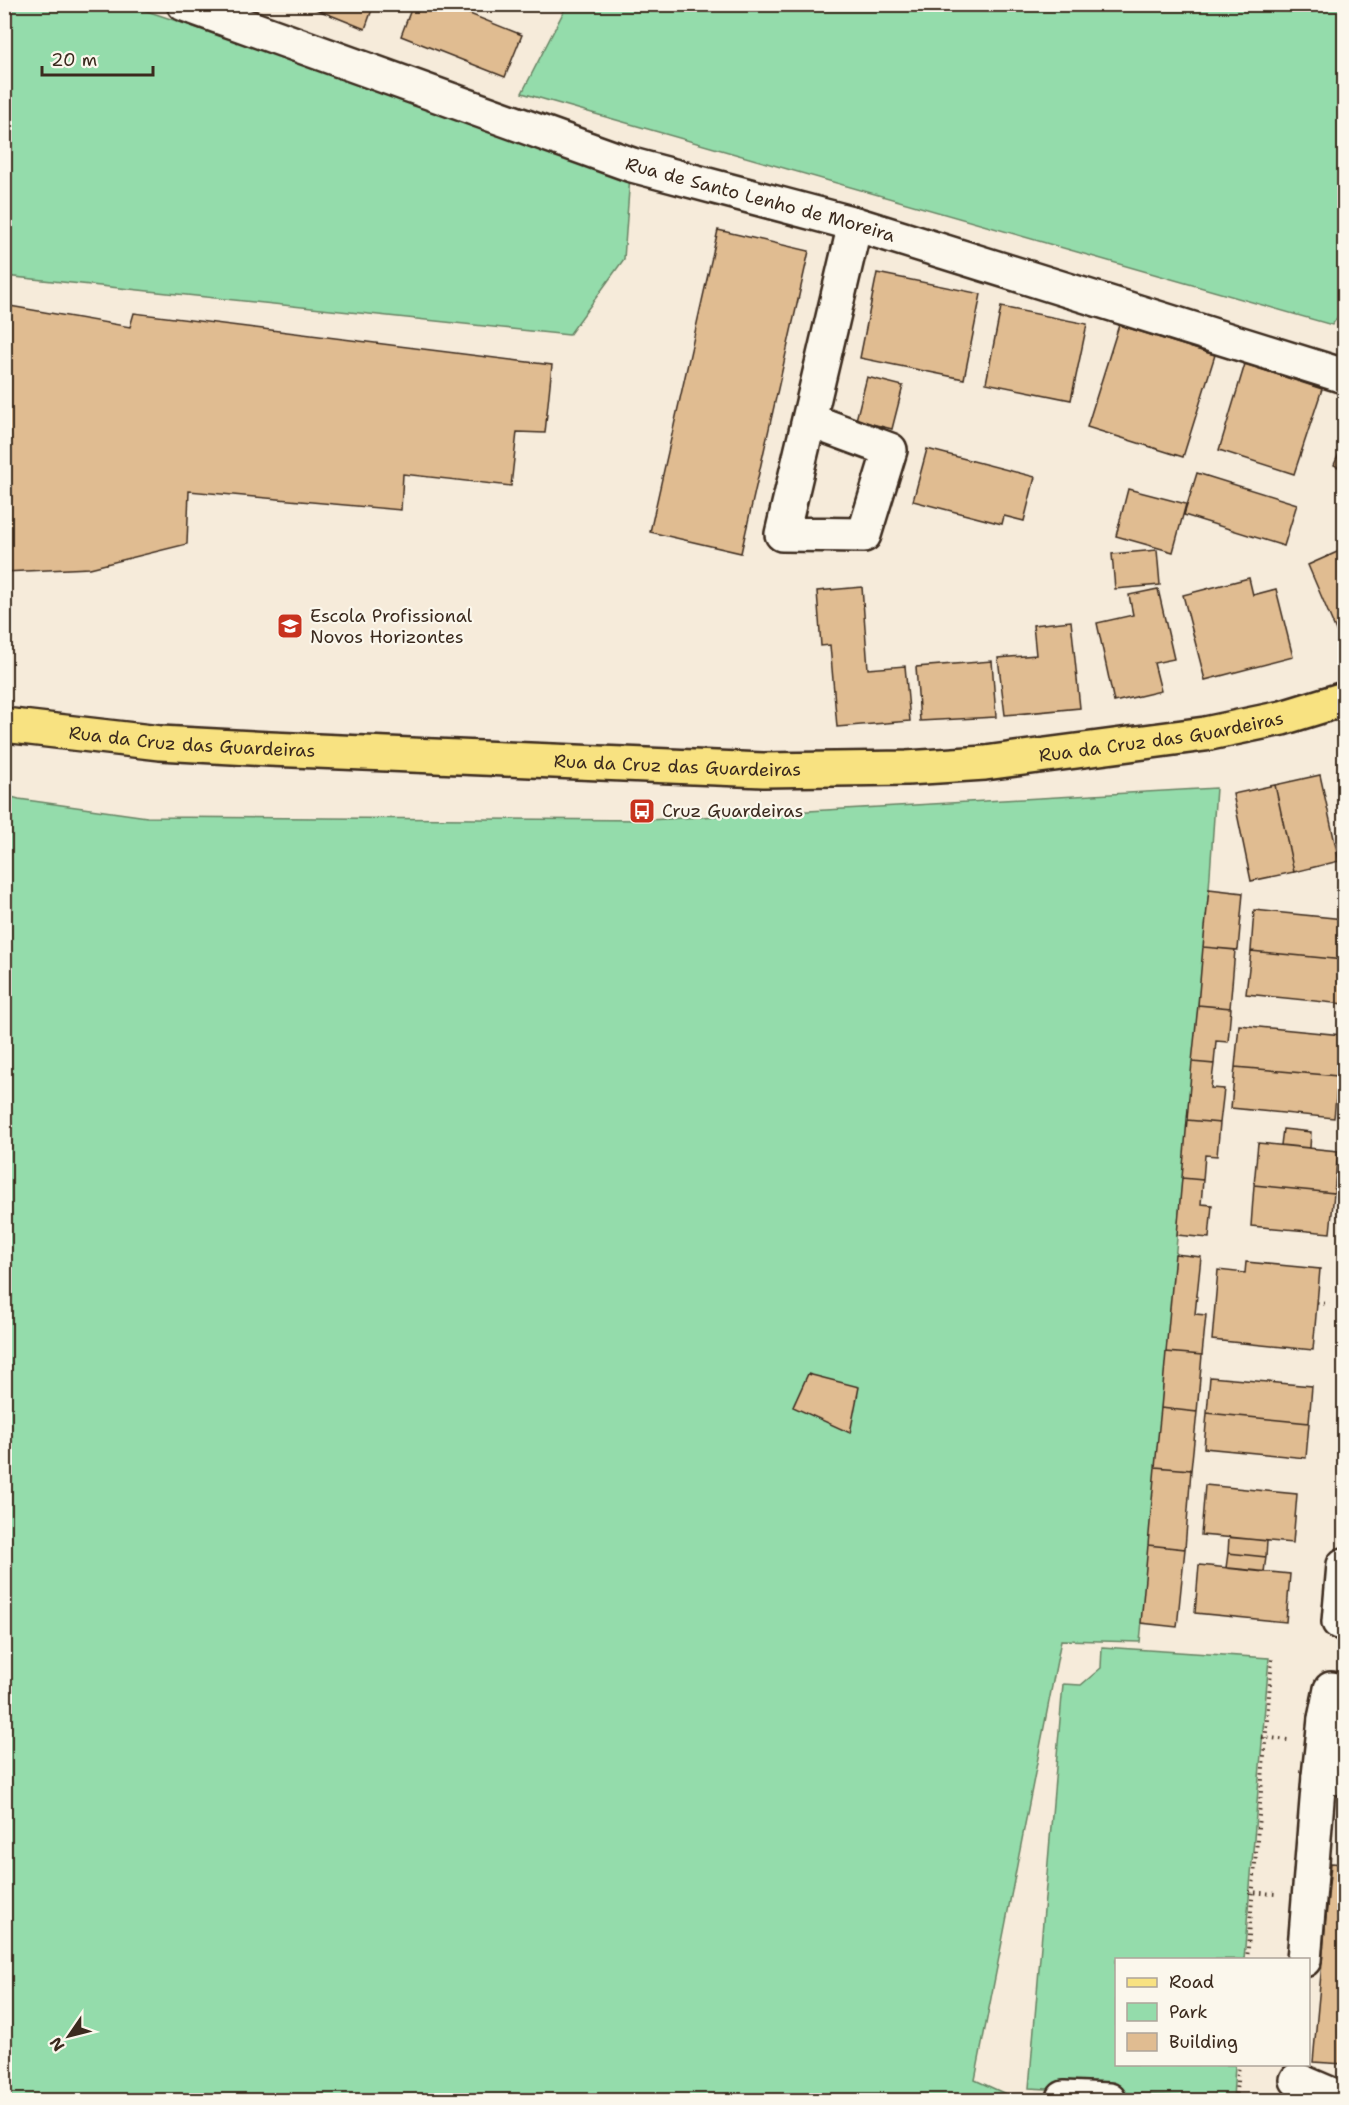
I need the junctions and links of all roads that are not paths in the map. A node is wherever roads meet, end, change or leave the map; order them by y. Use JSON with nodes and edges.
{"nodes":[{"id":1,"x":184,"y":4,"type":"edge"},
{"id":2,"x":855,"y":224,"type":"junction"},
{"id":3,"x":1344,"y":376,"type":"edge"},
{"id":4,"x":809,"y":420,"type":"dead end"},
{"id":5,"x":1344,"y":699,"type":"edge"},
{"id":6,"x":4,"y":725,"type":"edge"},
{"id":7,"x":1344,"y":1565,"type":"edge"},
{"id":8,"x":1344,"y":1623,"type":"edge"},
{"id":9,"x":1333,"y":1710,"type":"edge"},
{"id":10,"x":1332,"y":1777,"type":"edge"},
{"id":11,"x":1304,"y":1958,"type":"edge"},
{"id":12,"x":1297,"y":2082,"type":"edge"},
{"id":13,"x":1064,"y":2098,"type":"dead end"},
{"id":14,"x":1109,"y":2100,"type":"edge"},
{"id":15,"x":1344,"y":2100,"type":"edge"}],
"edges":[{"from":1,"to":2,"type":"street","name":"Rua de Santo Lenho de Moreira"},
{"from":2,"to":3,"type":"street","name":"Rua de Santo Lenho de Moreira"},
{"from":2,"to":4,"type":"street"},
{"from":5,"to":6,"type":"main road","name":"Rua da Cruz das Guardeiras"},
{"from":7,"to":8,"type":"street"},
{"from":9,"to":10,"type":"street"},
{"from":10,"to":11,"type":"street"},
{"from":12,"to":15,"type":"street"},
{"from":13,"to":14,"type":"street"}]}
